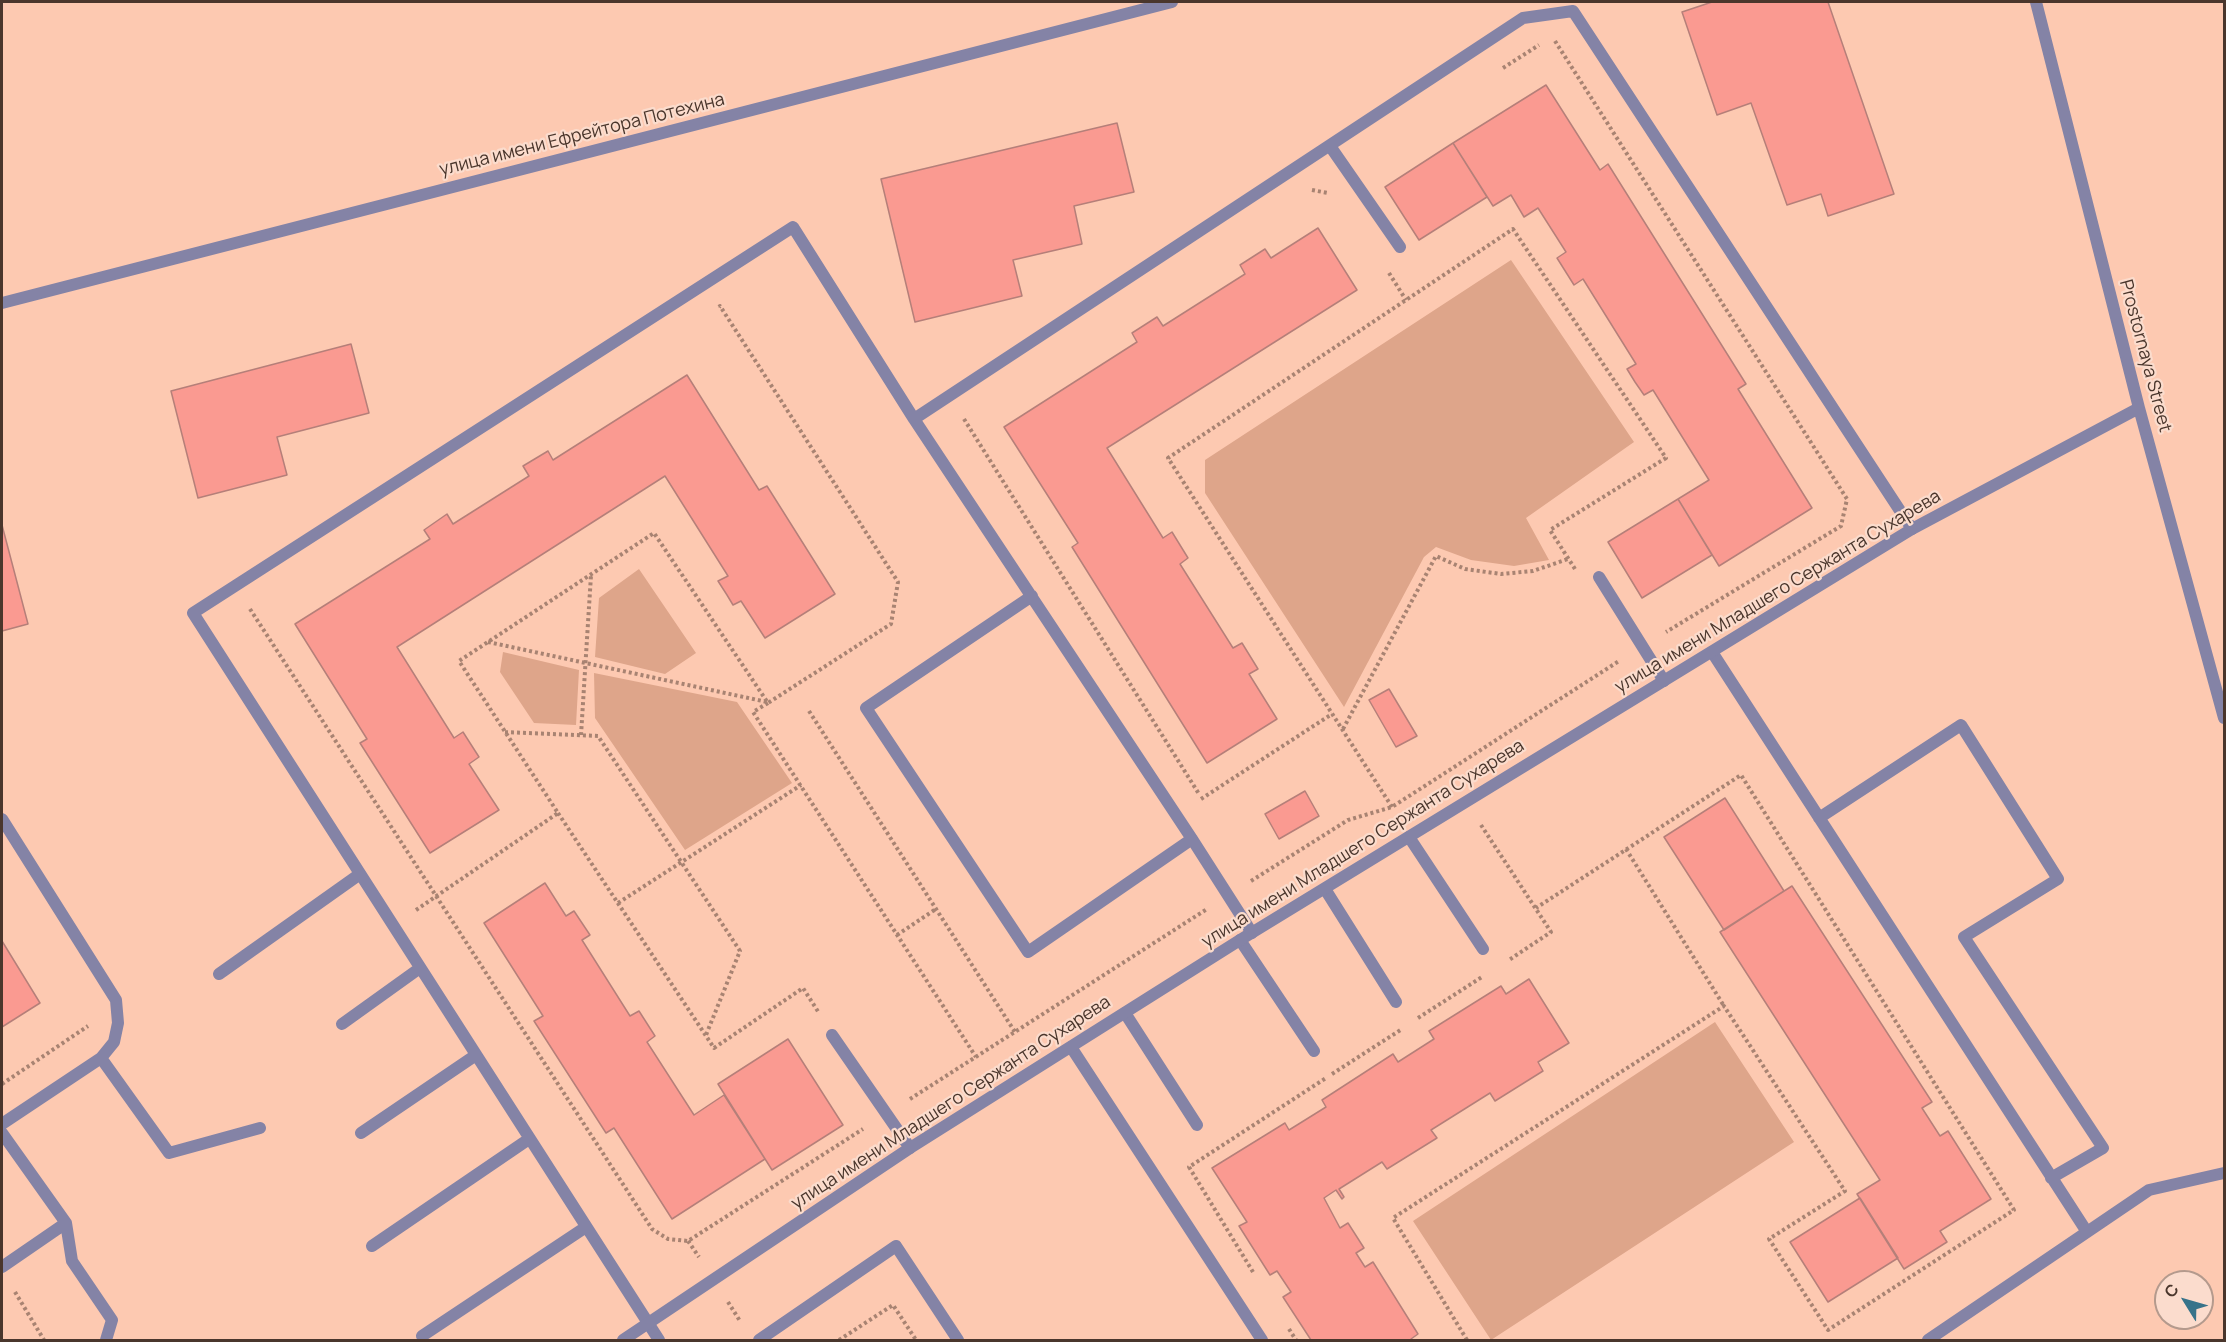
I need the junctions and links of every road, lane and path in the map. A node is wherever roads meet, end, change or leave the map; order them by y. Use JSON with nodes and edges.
{"nodes":[{"id":1,"x":1172,"y":2,"type":"edge"},
{"id":2,"x":2036,"y":2,"type":"edge"},
{"id":3,"x":1552,"y":37,"type":"dead end"},
{"id":4,"x":1542,"y":43,"type":"dead end"},
{"id":5,"x":1493,"y":74,"type":"dead end"},
{"id":6,"x":1330,"y":146,"type":"junction"},
{"id":7,"x":1344,"y":166,"type":"junction"},
{"id":8,"x":1338,"y":194,"type":"dead end"},
{"id":9,"x":1400,"y":247,"type":"dead end"},
{"id":10,"x":1388,"y":271,"type":"dead end"},
{"id":11,"x":1406,"y":300,"type":"junction"},
{"id":12,"x":2,"y":303,"type":"edge"},
{"id":13,"x":710,"y":313,"type":"dead end"},
{"id":14,"x":2139,"y":408,"type":"junction"},
{"id":15,"x":973,"y":412,"type":"dead end"},
{"id":16,"x":914,"y":419,"type":"junction"},
{"id":17,"x":1912,"y":529,"type":"junction"},
{"id":18,"x":1568,"y":559,"type":"junction"},
{"id":19,"x":591,"y":574,"type":"junction"},
{"id":20,"x":1599,"y":577,"type":"dead end"},
{"id":21,"x":1581,"y":578,"type":"dead end"},
{"id":22,"x":1032,"y":596,"type":"junction"},
{"id":23,"x":259,"y":601,"type":"dead end"},
{"id":24,"x":488,"y":642,"type":"junction"},
{"id":25,"x":1642,"y":647,"type":"junction"},
{"id":26,"x":1712,"y":652,"type":"junction"},
{"id":27,"x":587,"y":663,"type":"junction"},
{"id":28,"x":1664,"y":681,"type":"junction"},
{"id":29,"x":768,"y":703,"type":"junction"},
{"id":30,"x":809,"y":711,"type":"dead end"},
{"id":31,"x":1332,"y":714,"type":"junction"},
{"id":32,"x":2224,"y":718,"type":"edge"},
{"id":33,"x":1342,"y":729,"type":"junction"},
{"id":34,"x":505,"y":732,"type":"junction"},
{"id":35,"x":581,"y":735,"type":"junction"},
{"id":36,"x":1447,"y":771,"type":"junction"},
{"id":37,"x":801,"y":785,"type":"junction"},
{"id":38,"x":1201,"y":799,"type":"junction"},
{"id":39,"x":1466,"y":802,"type":"junction"},
{"id":40,"x":1392,"y":807,"type":"junction"},
{"id":41,"x":1207,"y":808,"type":"dead end"},
{"id":42,"x":558,"y":813,"type":"junction"},
{"id":43,"x":1818,"y":818,"type":"junction"},
{"id":44,"x":2,"y":819,"type":"edge"},
{"id":45,"x":1409,"y":837,"type":"junction"},
{"id":46,"x":1192,"y":839,"type":"junction"},
{"id":47,"x":1626,"y":849,"type":"junction"},
{"id":48,"x":681,"y":863,"type":"junction"},
{"id":49,"x":1247,"y":871,"type":"dead end"},
{"id":50,"x":360,"y":874,"type":"junction"},
{"id":51,"x":1252,"y":880,"type":"junction"},
{"id":52,"x":1325,"y":889,"type":"junction"},
{"id":53,"x":437,"y":896,"type":"junction"},
{"id":54,"x":1228,"y":896,"type":"junction"},
{"id":55,"x":618,"y":903,"type":"junction"},
{"id":56,"x":1536,"y":908,"type":"junction"},
{"id":57,"x":936,"y":909,"type":"junction"},
{"id":58,"x":393,"y":926,"type":"junction"},
{"id":59,"x":1252,"y":933,"type":"junction"},
{"id":60,"x":897,"y":935,"type":"junction"},
{"id":61,"x":1240,"y":940,"type":"junction"},
{"id":62,"x":1483,"y":949,"type":"dead end"},
{"id":63,"x":1501,"y":964,"type":"dead end"},
{"id":64,"x":420,"y":968,"type":"junction"},
{"id":65,"x":1491,"y":971,"type":"dead end"},
{"id":66,"x":219,"y":974,"type":"dead end"},
{"id":67,"x":1396,"y":1002,"type":"dead end"},
{"id":68,"x":1724,"y":1006,"type":"junction"},
{"id":69,"x":1125,"y":1012,"type":"junction"},
{"id":70,"x":89,"y":1018,"type":"dead end"},
{"id":71,"x":342,"y":1024,"type":"dead end"},
{"id":72,"x":1015,"y":1032,"type":"junction"},
{"id":73,"x":706,"y":1035,"type":"junction"},
{"id":74,"x":832,"y":1035,"type":"joint"},
{"id":75,"x":1071,"y":1047,"type":"junction"},
{"id":76,"x":1314,"y":1051,"type":"dead end"},
{"id":77,"x":476,"y":1055,"type":"junction"},
{"id":78,"x":976,"y":1057,"type":"junction"},
{"id":79,"x":101,"y":1058,"type":"junction"},
{"id":80,"x":2,"y":1084,"type":"edge"},
{"id":81,"x":887,"y":1114,"type":"junction"},
{"id":82,"x":2,"y":1124,"type":"edge"},
{"id":83,"x":1197,"y":1125,"type":"dead end"},
{"id":84,"x":260,"y":1128,"type":"dead end"},
{"id":85,"x":2,"y":1133,"type":"edge"},
{"id":86,"x":361,"y":1133,"type":"dead end"},
{"id":87,"x":529,"y":1138,"type":"junction"},
{"id":88,"x":910,"y":1148,"type":"junction"},
{"id":89,"x":2224,"y":1173,"type":"edge"},
{"id":90,"x":2051,"y":1178,"type":"junction"},
{"id":91,"x":66,"y":1223,"type":"junction"},
{"id":92,"x":586,"y":1227,"type":"junction"},
{"id":93,"x":2087,"y":1232,"type":"junction"},
{"id":94,"x":372,"y":1246,"type":"dead end"},
{"id":95,"x":2,"y":1267,"type":"edge"},
{"id":96,"x":1258,"y":1279,"type":"dead end"},
{"id":97,"x":12,"y":1287,"type":"dead end"},
{"id":98,"x":1283,"y":1320,"type":"dead end"},
{"id":99,"x":647,"y":1324,"type":"junction"},
{"id":100,"x":423,"y":1336,"type":"dead end"},
{"id":101,"x":44,"y":1341,"type":"edge"},
{"id":102,"x":106,"y":1341,"type":"edge"},
{"id":103,"x":623,"y":1341,"type":"edge"},
{"id":104,"x":659,"y":1341,"type":"edge"},
{"id":105,"x":759,"y":1341,"type":"edge"},
{"id":106,"x":839,"y":1341,"type":"edge"},
{"id":107,"x":916,"y":1341,"type":"edge"},
{"id":108,"x":958,"y":1341,"type":"edge"},
{"id":109,"x":1262,"y":1341,"type":"edge"},
{"id":110,"x":1296,"y":1341,"type":"edge"},
{"id":111,"x":1467,"y":1341,"type":"edge"},
{"id":112,"x":1928,"y":1341,"type":"edge"}],
"edges":[{"from":1,"to":12,"type":"street","name":"улица имени Ефрейтора Потехина"},
{"from":2,"to":14,"type":"street","name":"Prostornaya Street"},
{"from":3,"to":25,"type":"path"},
{"from":4,"to":5,"type":"path"},
{"from":6,"to":7,"type":"street"},
{"from":6,"to":16,"type":"street"},
{"from":6,"to":17,"type":"street"},
{"from":7,"to":8,"type":"path"},
{"from":7,"to":9,"type":"street"},
{"from":10,"to":11,"type":"path"},
{"from":11,"to":18,"type":"path"},
{"from":11,"to":31,"type":"path"},
{"from":13,"to":29,"type":"path"},
{"from":14,"to":17,"type":"street","name":"улица имени Младшего Сержанта Сухарева"},
{"from":14,"to":32,"type":"street","name":"Prostornaya Street"},
{"from":15,"to":38,"type":"path"},
{"from":16,"to":22,"type":"street"},
{"from":16,"to":50,"type":"street"},
{"from":17,"to":26,"type":"street","name":"улица имени Младшего Сержанта Сухарева"},
{"from":18,"to":21,"type":"path"},
{"from":18,"to":33,"type":"path"},
{"from":19,"to":24,"type":"path"},
{"from":19,"to":27,"type":"path"},
{"from":19,"to":29,"type":"path"},
{"from":20,"to":25,"type":"street"},
{"from":22,"to":46,"type":"street"},
{"from":22,"to":46,"type":"street"},
{"from":23,"to":53,"type":"path"},
{"from":24,"to":27,"type":"path"},
{"from":24,"to":34,"type":"path"},
{"from":25,"to":28,"type":"street"},
{"from":25,"to":36,"type":"path"},
{"from":26,"to":28,"type":"street","name":"улица имени Младшего Сержанта Сухарева"},
{"from":26,"to":43,"type":"street"},
{"from":27,"to":29,"type":"path"},
{"from":27,"to":35,"type":"path"},
{"from":28,"to":39,"type":"street","name":"улица имени Младшего Сержанта Сухарева"},
{"from":29,"to":37,"type":"path"},
{"from":30,"to":57,"type":"path"},
{"from":31,"to":33,"type":"path"},
{"from":31,"to":38,"type":"path"},
{"from":33,"to":40,"type":"path"},
{"from":34,"to":35,"type":"path"},
{"from":34,"to":42,"type":"path"},
{"from":35,"to":48,"type":"path"},
{"from":36,"to":39,"type":"path"},
{"from":36,"to":40,"type":"path"},
{"from":37,"to":48,"type":"path"},
{"from":37,"to":60,"type":"path"},
{"from":38,"to":41,"type":"path"},
{"from":39,"to":45,"type":"street","name":"улица имени Младшего Сержанта Сухарева"},
{"from":39,"to":56,"type":"path"},
{"from":40,"to":51,"type":"path"},
{"from":42,"to":53,"type":"path"},
{"from":42,"to":55,"type":"path"},
{"from":43,"to":90,"type":"street"},
{"from":43,"to":90,"type":"street"},
{"from":44,"to":79,"type":"street"},
{"from":45,"to":52,"type":"street","name":"улица имени Младшего Сержанта Сухарева"},
{"from":45,"to":62,"type":"street"},
{"from":46,"to":54,"type":"street"},
{"from":47,"to":56,"type":"path"},
{"from":47,"to":68,"type":"path"},
{"from":47,"to":68,"type":"path"},
{"from":48,"to":55,"type":"path"},
{"from":48,"to":73,"type":"path"},
{"from":49,"to":51,"type":"path"},
{"from":50,"to":58,"type":"street"},
{"from":50,"to":66,"type":"street"},
{"from":51,"to":54,"type":"path"},
{"from":52,"to":59,"type":"street","name":"улица имени Младшего Сержанта Сухарева"},
{"from":52,"to":67,"type":"street"},
{"from":53,"to":58,"type":"path"},
{"from":53,"to":81,"type":"path"},
{"from":54,"to":59,"type":"street"},
{"from":54,"to":72,"type":"path"},
{"from":55,"to":73,"type":"path"},
{"from":56,"to":63,"type":"path"},
{"from":57,"to":60,"type":"path"},
{"from":57,"to":72,"type":"path"},
{"from":58,"to":64,"type":"street"},
{"from":59,"to":61,"type":"street","name":"улица имени Младшего Сержанта Сухарева"},
{"from":60,"to":78,"type":"path"},
{"from":61,"to":69,"type":"street","name":"улица имени Младшего Сержанта Сухарева"},
{"from":61,"to":76,"type":"street"},
{"from":64,"to":71,"type":"street"},
{"from":64,"to":77,"type":"street"},
{"from":65,"to":96,"type":"path"},
{"from":68,"to":111,"type":"path"},
{"from":69,"to":75,"type":"street","name":"улица имени Младшего Сержанта Сухарева"},
{"from":69,"to":83,"type":"street"},
{"from":70,"to":80,"type":"path"},
{"from":72,"to":78,"type":"path"},
{"from":73,"to":74,"type":"path"},
{"from":74,"to":81,"type":"street"},
{"from":75,"to":88,"type":"street","name":"улица имени Младшего Сержанта Сухарева"},
{"from":75,"to":109,"type":"street"},
{"from":77,"to":86,"type":"street"},
{"from":77,"to":87,"type":"street"},
{"from":78,"to":81,"type":"path"},
{"from":79,"to":82,"type":"street"},
{"from":79,"to":84,"type":"street"},
{"from":81,"to":88,"type":"street"},
{"from":85,"to":91,"type":"street"},
{"from":87,"to":92,"type":"street"},
{"from":87,"to":94,"type":"street"},
{"from":88,"to":99,"type":"street","name":"улица имени Младшего Сержанта Сухарева"},
{"from":89,"to":93,"type":"street"},
{"from":90,"to":93,"type":"street"},
{"from":91,"to":95,"type":"street"},
{"from":91,"to":102,"type":"street"},
{"from":92,"to":99,"type":"street"},
{"from":92,"to":100,"type":"street"},
{"from":93,"to":112,"type":"street"},
{"from":97,"to":101,"type":"path"},
{"from":98,"to":110,"type":"path"},
{"from":99,"to":103,"type":"street","name":"улица имени Младшего Сержанта Сухарева"},
{"from":99,"to":104,"type":"street"},
{"from":105,"to":108,"type":"street"},
{"from":106,"to":107,"type":"path"}]}
